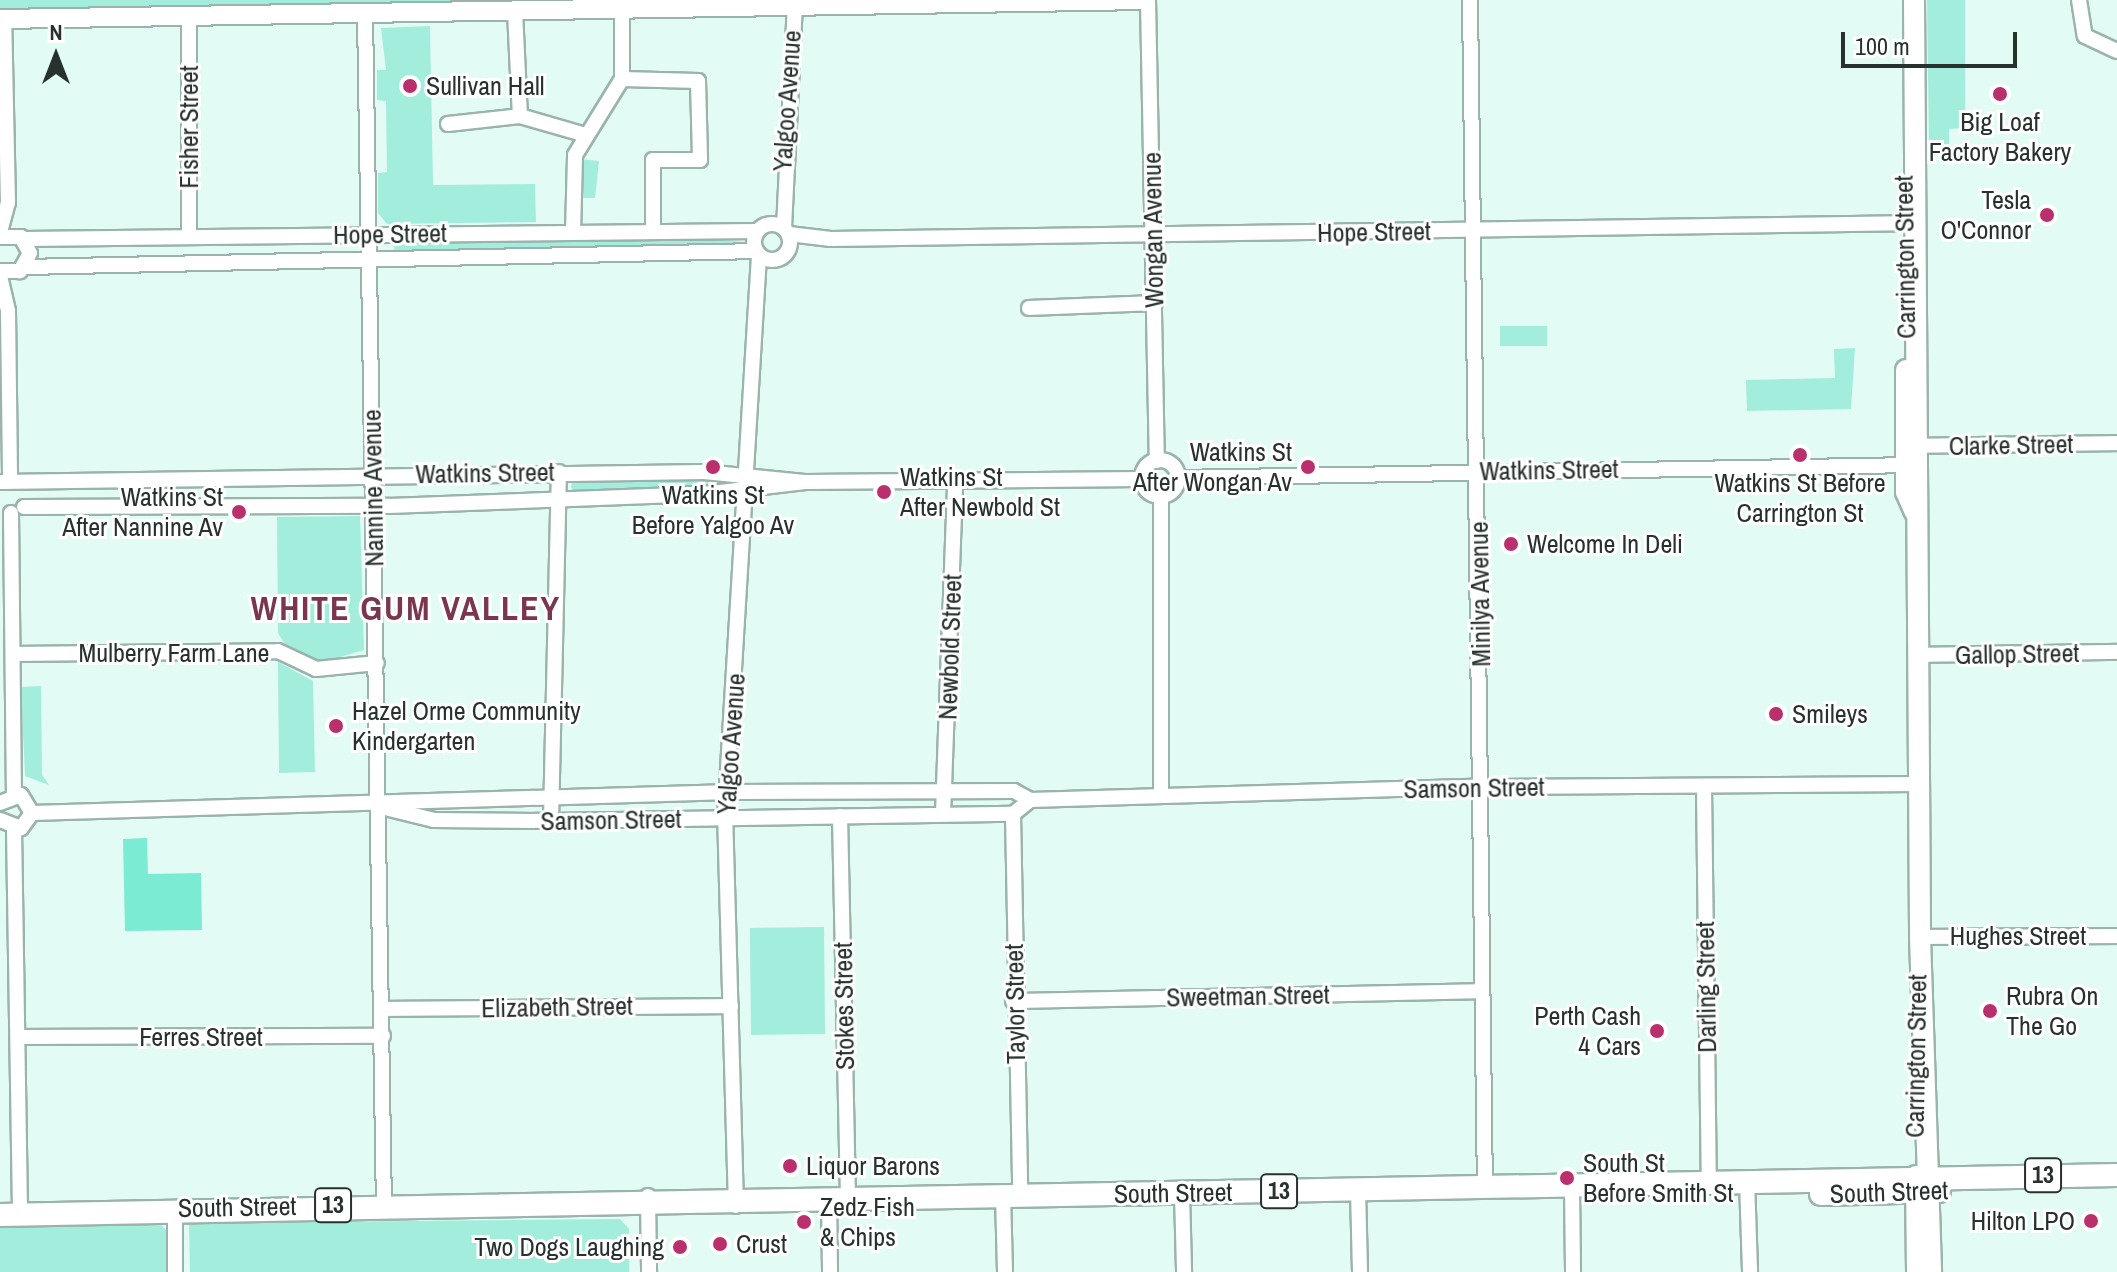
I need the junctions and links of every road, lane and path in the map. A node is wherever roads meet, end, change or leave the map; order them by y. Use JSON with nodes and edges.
{"nodes":[{"id":1,"x":1141,"y":0,"type":"edge"},
{"id":2,"x":1148,"y":0,"type":"edge"},
{"id":3,"x":1470,"y":0,"type":"edge"},
{"id":4,"x":1900,"y":0,"type":"edge"},
{"id":5,"x":1914,"y":0,"type":"edge"},
{"id":6,"x":2079,"y":0,"type":"edge"},
{"id":7,"x":795,"y":6,"type":"junction"},
{"id":8,"x":622,"y":8,"type":"junction"},
{"id":9,"x":515,"y":11,"type":"junction"},
{"id":10,"x":365,"y":13,"type":"junction"},
{"id":11,"x":189,"y":17,"type":"junction"},
{"id":12,"x":2,"y":19,"type":"edge"},
{"id":13,"x":2117,"y":51,"type":"edge"},
{"id":14,"x":622,"y":79,"type":"junction"},
{"id":15,"x":520,"y":116,"type":"junction"},
{"id":16,"x":448,"y":124,"type":"dead end"},
{"id":17,"x":586,"y":135,"type":"junction"},
{"id":18,"x":8,"y":203,"type":"junction"},
{"id":19,"x":1911,"y":224,"type":"junction"},
{"id":20,"x":1472,"y":230,"type":"junction"},
{"id":21,"x":653,"y":231,"type":"junction"},
{"id":22,"x":756,"y":231,"type":"junction"},
{"id":23,"x":573,"y":233,"type":"junction"},
{"id":24,"x":0,"y":234,"type":"edge"},
{"id":25,"x":367,"y":234,"type":"junction"},
{"id":26,"x":783,"y":234,"type":"junction"},
{"id":27,"x":1154,"y":235,"type":"junction"},
{"id":28,"x":189,"y":237,"type":"junction"},
{"id":29,"x":20,"y":238,"type":"junction"},
{"id":30,"x":757,"y":253,"type":"junction"},
{"id":31,"x":366,"y":255,"type":"junction"},
{"id":32,"x":776,"y":260,"type":"junction"},
{"id":33,"x":22,"y":269,"type":"junction"},
{"id":34,"x":0,"y":273,"type":"edge"},
{"id":35,"x":762,"y":283,"type":"junction"},
{"id":36,"x":1155,"y":303,"type":"junction"},
{"id":37,"x":1029,"y":308,"type":"dead end"},
{"id":38,"x":8,"y":311,"type":"junction"},
{"id":39,"x":2117,"y":443,"type":"edge"},
{"id":40,"x":1913,"y":456,"type":"junction"},
{"id":41,"x":1157,"y":461,"type":"junction"},
{"id":42,"x":1478,"y":471,"type":"junction"},
{"id":43,"x":559,"y":472,"type":"junction"},
{"id":44,"x":372,"y":474,"type":"junction"},
{"id":45,"x":747,"y":474,"type":"junction"},
{"id":46,"x":1177,"y":478,"type":"junction"},
{"id":47,"x":1142,"y":479,"type":"junction"},
{"id":48,"x":955,"y":480,"type":"junction"},
{"id":49,"x":7,"y":481,"type":"edge"},
{"id":50,"x":805,"y":482,"type":"junction"},
{"id":51,"x":745,"y":491,"type":"junction"},
{"id":52,"x":1161,"y":496,"type":"junction"},
{"id":53,"x":560,"y":501,"type":"junction"},
{"id":54,"x":373,"y":505,"type":"junction"},
{"id":55,"x":12,"y":510,"type":"edge"},
{"id":56,"x":2117,"y":652,"type":"edge"},
{"id":57,"x":13,"y":654,"type":"junction"},
{"id":58,"x":1917,"y":655,"type":"junction"},
{"id":59,"x":377,"y":663,"type":"junction"},
{"id":60,"x":1918,"y":784,"type":"junction"},
{"id":61,"x":1481,"y":787,"type":"junction"},
{"id":62,"x":1704,"y":787,"type":"junction"},
{"id":63,"x":944,"y":791,"type":"junction"},
{"id":64,"x":731,"y":792,"type":"junction"},
{"id":65,"x":1161,"y":793,"type":"junction"},
{"id":66,"x":14,"y":794,"type":"junction"},
{"id":67,"x":552,"y":797,"type":"junction"},
{"id":68,"x":1030,"y":800,"type":"junction"},
{"id":69,"x":0,"y":803,"type":"edge"},
{"id":70,"x":381,"y":807,"type":"junction"},
{"id":71,"x":32,"y":813,"type":"junction"},
{"id":72,"x":943,"y":814,"type":"junction"},
{"id":73,"x":1013,"y":814,"type":"junction"},
{"id":74,"x":840,"y":816,"type":"junction"},
{"id":75,"x":725,"y":818,"type":"junction"},
{"id":76,"x":0,"y":820,"type":"edge"},
{"id":77,"x":551,"y":821,"type":"junction"},
{"id":78,"x":14,"y":829,"type":"junction"},
{"id":79,"x":2117,"y":936,"type":"edge"},
{"id":80,"x":1920,"y":937,"type":"junction"},
{"id":81,"x":1482,"y":991,"type":"junction"},
{"id":82,"x":1013,"y":1001,"type":"junction"},
{"id":83,"x":731,"y":1006,"type":"junction"},
{"id":84,"x":383,"y":1009,"type":"junction"},
{"id":85,"x":0,"y":1016,"type":"edge"},
{"id":86,"x":18,"y":1016,"type":"junction"},
{"id":87,"x":383,"y":1036,"type":"junction"},
{"id":88,"x":18,"y":1037,"type":"junction"},
{"id":89,"x":2117,"y":1175,"type":"edge"},
{"id":90,"x":1923,"y":1184,"type":"junction"},
{"id":91,"x":1709,"y":1186,"type":"junction"},
{"id":92,"x":1748,"y":1186,"type":"junction"},
{"id":93,"x":1572,"y":1187,"type":"junction"},
{"id":94,"x":1485,"y":1188,"type":"junction"},
{"id":95,"x":2117,"y":1188,"type":"edge"},
{"id":96,"x":1358,"y":1190,"type":"junction"},
{"id":97,"x":1182,"y":1193,"type":"junction"},
{"id":98,"x":1012,"y":1194,"type":"junction"},
{"id":99,"x":838,"y":1197,"type":"junction"},
{"id":100,"x":736,"y":1200,"type":"junction"},
{"id":101,"x":648,"y":1201,"type":"junction"},
{"id":102,"x":384,"y":1204,"type":"junction"},
{"id":103,"x":164,"y":1208,"type":"junction"},
{"id":104,"x":10,"y":1210,"type":"edge"},
{"id":105,"x":175,"y":1272,"type":"edge"},
{"id":106,"x":649,"y":1272,"type":"edge"},
{"id":107,"x":830,"y":1272,"type":"edge"},
{"id":108,"x":1005,"y":1272,"type":"edge"},
{"id":109,"x":1184,"y":1272,"type":"edge"},
{"id":110,"x":1360,"y":1272,"type":"edge"},
{"id":111,"x":1573,"y":1272,"type":"edge"},
{"id":112,"x":1750,"y":1272,"type":"edge"},
{"id":113,"x":1917,"y":1272,"type":"edge"},
{"id":114,"x":1931,"y":1272,"type":"edge"}],
"edges":[{"from":1,"to":7,"type":"street"},
{"from":2,"to":27,"type":"street","name":"Wongan Avenue"},
{"from":3,"to":20,"type":"street","name":"Minilya Avenue"},
{"from":4,"to":19,"type":"main road","name":"Carrington Street"},
{"from":5,"to":19,"type":"main road","name":"Carrington Street"},
{"from":6,"to":13,"type":"street"},
{"from":7,"to":8,"type":"street"},
{"from":7,"to":26,"type":"street","name":"Yalgoo Avenue"},
{"from":8,"to":9,"type":"street"},
{"from":8,"to":14,"type":"street"},
{"from":9,"to":10,"type":"street"},
{"from":9,"to":15,"type":"street"},
{"from":10,"to":11,"type":"street"},
{"from":10,"to":25,"type":"street","name":"Nannine Avenue"},
{"from":11,"to":12,"type":"street"},
{"from":11,"to":28,"type":"street","name":"Fisher Street"},
{"from":12,"to":18,"type":"street"},
{"from":14,"to":17,"type":"street"},
{"from":14,"to":21,"type":"street"},
{"from":15,"to":16,"type":"street"},
{"from":15,"to":17,"type":"street"},
{"from":17,"to":23,"type":"street"},
{"from":18,"to":24,"type":"street"},
{"from":18,"to":29,"type":"street"},
{"from":19,"to":20,"type":"street","name":"Hope Street"},
{"from":19,"to":40,"type":"main road","name":"Carrington Street"},
{"from":20,"to":27,"type":"street","name":"Hope Street"},
{"from":20,"to":42,"type":"street","name":"Minilya Avenue"},
{"from":21,"to":22,"type":"street","name":"Hope Street"},
{"from":21,"to":23,"type":"street","name":"Hope Street"},
{"from":22,"to":26,"type":"street"},
{"from":22,"to":30,"type":"street","name":"Yalgoo Avenue"},
{"from":23,"to":25,"type":"street","name":"Hope Street"},
{"from":24,"to":29,"type":"street","name":"Hope Street"},
{"from":25,"to":28,"type":"street","name":"Hope Street"},
{"from":25,"to":31,"type":"street","name":"Nannine Avenue"},
{"from":26,"to":27,"type":"street","name":"Hope Street"},
{"from":26,"to":32,"type":"street","name":"Yalgoo Avenue"},
{"from":27,"to":36,"type":"street","name":"Wongan Avenue"},
{"from":28,"to":29,"type":"street","name":"Hope Street"},
{"from":29,"to":33,"type":"street"},
{"from":30,"to":31,"type":"street","name":"Hope Street"},
{"from":30,"to":32,"type":"street","name":"Hope Street"},
{"from":30,"to":35,"type":"street","name":"Yalgoo Avenue"},
{"from":31,"to":33,"type":"street","name":"Hope Street"},
{"from":31,"to":44,"type":"street","name":"Nannine Avenue"},
{"from":32,"to":35,"type":"street","name":"Yalgoo Avenue"},
{"from":33,"to":34,"type":"street","name":"Hope Street"},
{"from":33,"to":38,"type":"street"},
{"from":34,"to":38,"type":"street"},
{"from":35,"to":45,"type":"street","name":"Yalgoo Avenue"},
{"from":36,"to":37,"type":"street"},
{"from":36,"to":41,"type":"street","name":"Wongan Avenue"},
{"from":38,"to":49,"type":"street"},
{"from":39,"to":40,"type":"street","name":"Clarke Street"},
{"from":40,"to":42,"type":"street","name":"Watkins Street"},
{"from":40,"to":58,"type":"main road","name":"Carrington Street"},
{"from":41,"to":46,"type":"street"},
{"from":41,"to":47,"type":"street"},
{"from":42,"to":46,"type":"street","name":"Watkins Street"},
{"from":42,"to":61,"type":"street","name":"Minilya Avenue"},
{"from":43,"to":44,"type":"street","name":"Watkins Street"},
{"from":43,"to":45,"type":"street","name":"Watkins Street"},
{"from":43,"to":53,"type":"street"},
{"from":44,"to":49,"type":"street","name":"Watkins Street"},
{"from":44,"to":54,"type":"street","name":"Nannine Avenue"},
{"from":45,"to":50,"type":"street","name":"Watkins Street"},
{"from":45,"to":51,"type":"street","name":"Yalgoo Avenue"},
{"from":46,"to":52,"type":"street"},
{"from":47,"to":48,"type":"street","name":"Watkins Street"},
{"from":47,"to":52,"type":"street"},
{"from":48,"to":50,"type":"street","name":"Watkins Street"},
{"from":48,"to":63,"type":"street","name":"Newbold Street"},
{"from":49,"to":55,"type":"street"},
{"from":50,"to":51,"type":"street","name":"Watkins Street"},
{"from":51,"to":53,"type":"street","name":"Watkins Street"},
{"from":51,"to":64,"type":"street","name":"Yalgoo Avenue"},
{"from":52,"to":65,"type":"street"},
{"from":53,"to":54,"type":"street","name":"Watkins Street"},
{"from":53,"to":67,"type":"street"},
{"from":54,"to":55,"type":"street","name":"Watkins Street"},
{"from":54,"to":59,"type":"street","name":"Nannine Avenue"},
{"from":55,"to":57,"type":"street"},
{"from":56,"to":58,"type":"street","name":"Gallop Street"},
{"from":57,"to":59,"type":"street","name":"Mulberry Farm Lane"},
{"from":57,"to":66,"type":"street"},
{"from":58,"to":60,"type":"main road","name":"Carrington Street"},
{"from":59,"to":70,"type":"street","name":"Nannine Avenue"},
{"from":60,"to":62,"type":"street","name":"Samson Street"},
{"from":60,"to":80,"type":"main road","name":"Carrington Street"},
{"from":61,"to":62,"type":"street","name":"Samson Street"},
{"from":61,"to":65,"type":"street","name":"Samson Street"},
{"from":61,"to":81,"type":"street","name":"Minilya Avenue"},
{"from":62,"to":91,"type":"street","name":"Darling Street"},
{"from":63,"to":64,"type":"street","name":"Samson Street"},
{"from":63,"to":68,"type":"street","name":"Samson Street"},
{"from":63,"to":72,"type":"street","name":"Newbold Street"},
{"from":64,"to":67,"type":"street","name":"Samson Street"},
{"from":64,"to":75,"type":"street","name":"Yalgoo Avenue"},
{"from":65,"to":68,"type":"street","name":"Samson Street"},
{"from":66,"to":69,"type":"street"},
{"from":66,"to":71,"type":"street"},
{"from":67,"to":70,"type":"street","name":"Samson Street"},
{"from":67,"to":77,"type":"street"},
{"from":68,"to":73,"type":"street"},
{"from":70,"to":71,"type":"street","name":"Samson Street"},
{"from":70,"to":77,"type":"street","name":"Samson Street"},
{"from":70,"to":84,"type":"street","name":"Nannine Avenue"},
{"from":71,"to":78,"type":"street"},
{"from":72,"to":73,"type":"street","name":"Samson Street"},
{"from":72,"to":74,"type":"street","name":"Samson Street"},
{"from":73,"to":82,"type":"street","name":"Taylor Street"},
{"from":74,"to":75,"type":"street","name":"Samson Street"},
{"from":74,"to":99,"type":"street","name":"Stokes Street"},
{"from":75,"to":77,"type":"street","name":"Samson Street"},
{"from":75,"to":83,"type":"street","name":"Yalgoo Avenue"},
{"from":76,"to":78,"type":"street"},
{"from":78,"to":86,"type":"street"},
{"from":79,"to":80,"type":"street","name":"Hughes Street"},
{"from":80,"to":90,"type":"main road","name":"Carrington Street"},
{"from":81,"to":82,"type":"street","name":"Sweetman Street"},
{"from":81,"to":94,"type":"street","name":"Minilya Avenue"},
{"from":82,"to":98,"type":"street","name":"Taylor Street"},
{"from":83,"to":84,"type":"street","name":"Elizabeth Street"},
{"from":83,"to":100,"type":"street","name":"Yalgoo Avenue"},
{"from":84,"to":87,"type":"street","name":"Nannine Avenue"},
{"from":85,"to":86,"type":"street"},
{"from":86,"to":88,"type":"street"},
{"from":87,"to":88,"type":"street","name":"Ferres Street"},
{"from":87,"to":102,"type":"street","name":"Nannine Avenue"},
{"from":88,"to":104,"type":"street"},
{"from":89,"to":90,"type":"main road","name":"South Street","number":"13"},
{"from":90,"to":92,"type":"main road","name":"South Street","number":"13"},
{"from":90,"to":95,"type":"main road","name":"South Street","number":"13"},
{"from":90,"to":113,"type":"main road","name":"Carrington Street"},
{"from":90,"to":114,"type":"main road","name":"Carrington Street"},
{"from":91,"to":92,"type":"main road","name":"South Street","number":"13"},
{"from":91,"to":93,"type":"main road","name":"South Street","number":"13"},
{"from":92,"to":112,"type":"street"},
{"from":93,"to":94,"type":"main road","name":"South Street","number":"13"},
{"from":93,"to":111,"type":"street"},
{"from":94,"to":96,"type":"main road","name":"South Street","number":"13"},
{"from":96,"to":97,"type":"main road","name":"South Street","number":"13"},
{"from":96,"to":110,"type":"street"},
{"from":97,"to":98,"type":"main road","name":"South Street","number":"13"},
{"from":97,"to":109,"type":"street"},
{"from":98,"to":99,"type":"main road","name":"South Street","number":"13"},
{"from":98,"to":108,"type":"street","name":"Taylor Street"},
{"from":99,"to":100,"type":"main road","name":"South Street","number":"13"},
{"from":99,"to":107,"type":"street","name":"Stokes Street"},
{"from":100,"to":101,"type":"main road","name":"South Street","number":"13"},
{"from":101,"to":102,"type":"main road","name":"South Street","number":"13"},
{"from":101,"to":106,"type":"street"},
{"from":102,"to":103,"type":"main road","name":"South Street","number":"13"},
{"from":103,"to":104,"type":"main road","name":"South Street","number":"13"},
{"from":103,"to":105,"type":"street"}]}
